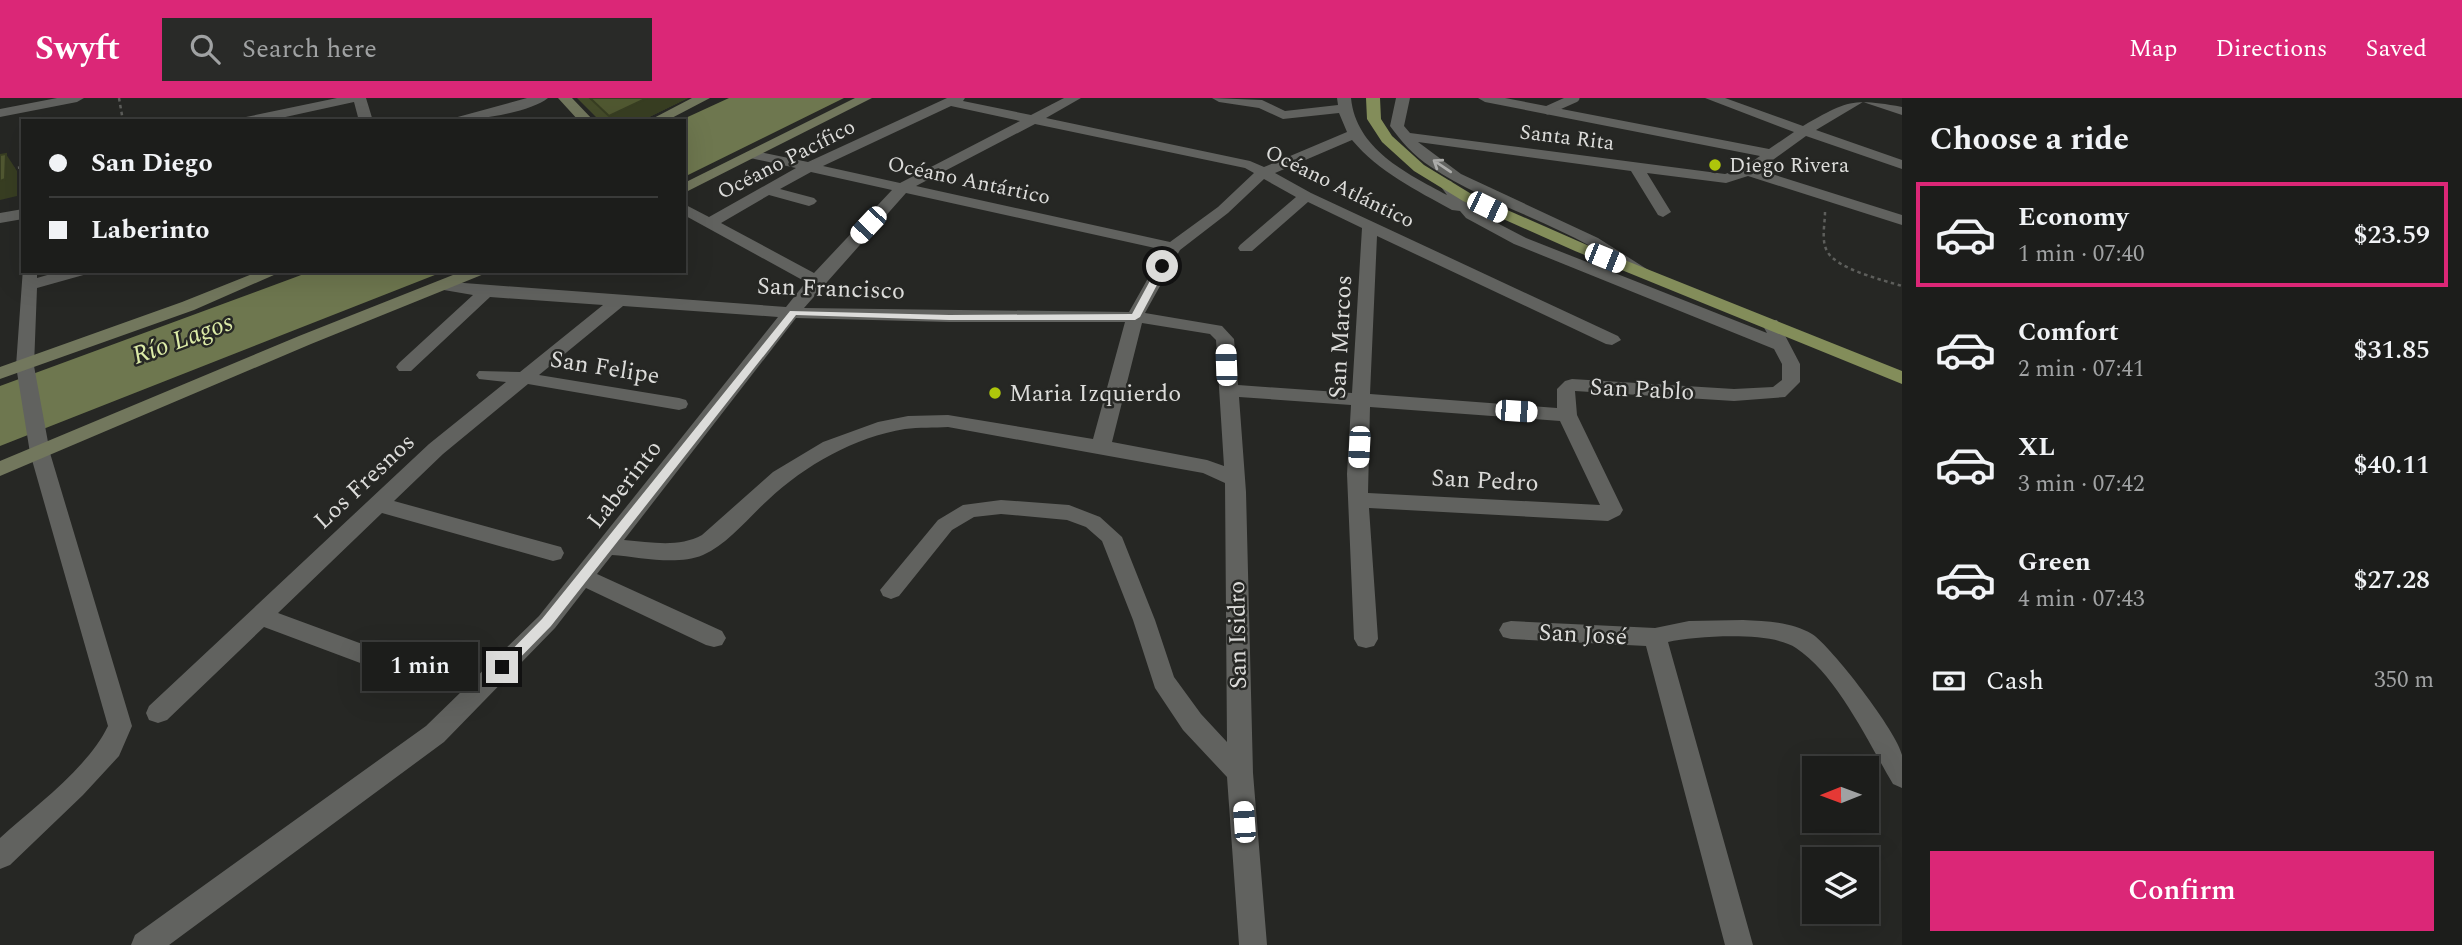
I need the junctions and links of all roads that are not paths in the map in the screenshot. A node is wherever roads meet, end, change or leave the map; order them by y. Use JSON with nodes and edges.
{"nodes":[{"id":1,"x":77,"y":98,"type":"edge"},
{"id":2,"x":357,"y":98,"type":"edge"},
{"id":3,"x":541,"y":98,"type":"edge"},
{"id":4,"x":565,"y":98,"type":"edge"},
{"id":5,"x":704,"y":98,"type":"edge"},
{"id":6,"x":865,"y":98,"type":"edge"},
{"id":7,"x":1074,"y":98,"type":"edge"},
{"id":8,"x":1219,"y":98,"type":"edge"},
{"id":9,"x":1373,"y":98,"type":"edge"},
{"id":10,"x":1403,"y":98,"type":"edge"},
{"id":11,"x":1485,"y":98,"type":"edge"},
{"id":12,"x":1575,"y":98,"type":"edge"},
{"id":13,"x":1712,"y":98,"type":"edge"},
{"id":14,"x":1862,"y":98,"type":"edge"},
{"id":15,"x":954,"y":100,"type":"edge"},
{"id":16,"x":1343,"y":103,"type":"edge"},
{"id":17,"x":28,"y":109,"type":"edge"},
{"id":18,"x":1548,"y":110,"type":"junction"},
{"id":19,"x":1902,"y":111,"type":"edge"},
{"id":20,"x":0,"y":113,"type":"edge"},
{"id":21,"x":256,"y":119,"type":"edge"},
{"id":22,"x":365,"y":119,"type":"edge"},
{"id":23,"x":460,"y":119,"type":"edge"},
{"id":24,"x":585,"y":119,"type":"edge"},
{"id":25,"x":658,"y":119,"type":"edge"},
{"id":26,"x":1032,"y":119,"type":"junction"},
{"id":27,"x":1804,"y":131,"type":"junction"},
{"id":28,"x":1354,"y":134,"type":"junction"},
{"id":29,"x":1404,"y":136,"type":"junction"},
{"id":30,"x":1771,"y":154,"type":"junction"},
{"id":31,"x":755,"y":155,"type":"junction"},
{"id":32,"x":1902,"y":165,"type":"edge"},
{"id":33,"x":809,"y":167,"type":"junction"},
{"id":34,"x":1636,"y":167,"type":"junction"},
{"id":35,"x":1748,"y":172,"type":"junction"},
{"id":36,"x":1262,"y":173,"type":"junction"},
{"id":37,"x":1446,"y":184,"type":"junction"},
{"id":38,"x":903,"y":187,"type":"junction"},
{"id":39,"x":686,"y":188,"type":"edge"},
{"id":40,"x":766,"y":190,"type":"junction"},
{"id":41,"x":1306,"y":196,"type":"junction"},
{"id":42,"x":809,"y":201,"type":"dead end"},
{"id":43,"x":686,"y":210,"type":"edge"},
{"id":44,"x":1663,"y":212,"type":"dead end"},
{"id":45,"x":21,"y":214,"type":"edge"},
{"id":46,"x":1471,"y":215,"type":"junction"},
{"id":47,"x":0,"y":218,"type":"edge"},
{"id":48,"x":1902,"y":220,"type":"edge"},
{"id":49,"x":709,"y":223,"type":"junction"},
{"id":50,"x":1370,"y":226,"type":"junction"},
{"id":51,"x":1173,"y":247,"type":"junction"},
{"id":52,"x":1246,"y":248,"type":"dead end"},
{"id":53,"x":66,"y":273,"type":"edge"},
{"id":54,"x":270,"y":273,"type":"edge"},
{"id":55,"x":473,"y":273,"type":"edge"},
{"id":56,"x":29,"y":278,"type":"edge"},
{"id":57,"x":1653,"y":278,"type":"junction"},
{"id":58,"x":816,"y":281,"type":"junction"},
{"id":59,"x":444,"y":285,"type":"junction"},
{"id":60,"x":486,"y":292,"type":"junction"},
{"id":61,"x":620,"y":301,"type":"junction"},
{"id":62,"x":793,"y":313,"type":"junction"},
{"id":63,"x":1135,"y":317,"type":"junction"},
{"id":64,"x":1771,"y":324,"type":"junction"},
{"id":65,"x":1216,"y":330,"type":"joint"},
{"id":66,"x":1612,"y":341,"type":"dead end"},
{"id":67,"x":1784,"y":346,"type":"junction"},
{"id":68,"x":405,"y":367,"type":"dead end"},
{"id":69,"x":26,"y":370,"type":"junction"},
{"id":70,"x":0,"y":373,"type":"edge"},
{"id":71,"x":485,"y":375,"type":"dead end"},
{"id":72,"x":524,"y":378,"type":"junction"},
{"id":73,"x":1902,"y":378,"type":"edge"},
{"id":74,"x":1227,"y":390,"type":"junction"},
{"id":75,"x":679,"y":404,"type":"dead end"},
{"id":76,"x":1567,"y":415,"type":"junction"},
{"id":77,"x":1101,"y":447,"type":"junction"},
{"id":78,"x":39,"y":448,"type":"junction"},
{"id":79,"x":0,"y":468,"type":"edge"},
{"id":80,"x":1235,"y":479,"type":"junction"},
{"id":81,"x":1360,"y":500,"type":"junction"},
{"id":82,"x":378,"y":504,"type":"junction"},
{"id":83,"x":1608,"y":513,"type":"joint"},
{"id":84,"x":608,"y":547,"type":"junction"},
{"id":85,"x":553,"y":552,"type":"dead end"},
{"id":86,"x":583,"y":577,"type":"junction"},
{"id":87,"x":891,"y":590,"type":"dead end"},
{"id":88,"x":260,"y":615,"type":"junction"},
{"id":89,"x":1367,"y":628,"type":"dead end"},
{"id":90,"x":1511,"y":630,"type":"dead end"},
{"id":91,"x":1655,"y":637,"type":"junction"},
{"id":92,"x":714,"y":638,"type":"dead end"},
{"id":93,"x":396,"y":666,"type":"dead end"},
{"id":94,"x":158,"y":713,"type":"dead end"},
{"id":95,"x":1240,"y":773,"type":"junction"},
{"id":96,"x":1902,"y":776,"type":"edge"},
{"id":97,"x":0,"y":856,"type":"edge"},
{"id":98,"x":145,"y":945,"type":"edge"},
{"id":99,"x":1253,"y":945,"type":"edge"},
{"id":100,"x":1739,"y":945,"type":"edge"}],
"edges":[{"from":1,"to":17,"type":"street"},
{"from":2,"to":21,"type":"street"},
{"from":2,"to":22,"type":"street"},
{"from":3,"to":23,"type":"street"},
{"from":4,"to":24,"type":"street"},
{"from":5,"to":25,"type":"street"},
{"from":6,"to":31,"type":"street"},
{"from":7,"to":26,"type":"street","name":"Laberinto"},
{"from":8,"to":16,"type":"street"},
{"from":9,"to":37,"type":"main road"},
{"from":10,"to":29,"type":"street"},
{"from":11,"to":18,"type":"street"},
{"from":12,"to":18,"type":"lane"},
{"from":13,"to":27,"type":"street"},
{"from":14,"to":19,"type":"street"},
{"from":14,"to":27,"type":"street"},
{"from":15,"to":26,"type":"street","name":"Océano Atlántico"},
{"from":15,"to":33,"type":"street","name":"Océano Pacífico"},
{"from":16,"to":28,"type":"street"},
{"from":17,"to":20,"type":"street"},
{"from":18,"to":30,"type":"street"},
{"from":26,"to":36,"type":"street","name":"Océano Atlántico"},
{"from":26,"to":38,"type":"street","name":"Laberinto"},
{"from":27,"to":30,"type":"street"},
{"from":27,"to":32,"type":"street"},
{"from":28,"to":36,"type":"street"},
{"from":28,"to":46,"type":"street"},
{"from":29,"to":34,"type":"street","name":"Santa Rita"},
{"from":57,"to":29,"type":"street","one_way":true},
{"from":30,"to":35,"type":"street"},
{"from":31,"to":33,"type":"street","name":"Océano Antártico"},
{"from":31,"to":39,"type":"street"},
{"from":33,"to":38,"type":"street","name":"Océano Antártico"},
{"from":33,"to":40,"type":"street","name":"Océano Pacífico"},
{"from":34,"to":35,"type":"street","name":"Santa Rita"},
{"from":34,"to":44,"type":"street"},
{"from":35,"to":48,"type":"street"},
{"from":36,"to":41,"type":"street","name":"Océano Atlántico"},
{"from":36,"to":51,"type":"street"},
{"from":37,"to":46,"type":"street"},
{"from":37,"to":57,"type":"main road"},
{"from":38,"to":51,"type":"street","name":"Océano Antártico"},
{"from":38,"to":58,"type":"street","name":"Laberinto"},
{"from":40,"to":42,"type":"street"},
{"from":40,"to":49,"type":"street","name":"Océano Pacífico"},
{"from":41,"to":50,"type":"street","name":"Océano Atlántico"},
{"from":41,"to":52,"type":"street"},
{"from":43,"to":49,"type":"street"},
{"from":45,"to":47,"type":"street"},
{"from":46,"to":67,"type":"street"},
{"from":49,"to":58,"type":"street"},
{"from":50,"to":66,"type":"street","name":"Océano Atlántico"},
{"from":50,"to":81,"type":"street","name":"San Marcos"},
{"from":51,"to":63,"type":"street"},
{"from":53,"to":56,"type":"street"},
{"from":54,"to":69,"type":"street"},
{"from":55,"to":59,"type":"street"},
{"from":56,"to":69,"type":"street"},
{"from":57,"to":64,"type":"main road"},
{"from":58,"to":62,"type":"street","name":"Laberinto"},
{"from":59,"to":60,"type":"street","name":"San Francisco"},
{"from":59,"to":78,"type":"street"},
{"from":60,"to":61,"type":"street","name":"San Francisco"},
{"from":60,"to":68,"type":"street"},
{"from":61,"to":62,"type":"street","name":"San Francisco"},
{"from":61,"to":72,"type":"street","name":"Los Fresnos"},
{"from":62,"to":63,"type":"street","name":"San Francisco"},
{"from":62,"to":84,"type":"street","name":"Laberinto"},
{"from":63,"to":65,"type":"street","name":"San Francisco"},
{"from":63,"to":77,"type":"street"},
{"from":64,"to":67,"type":"street","name":"San Pablo"},
{"from":64,"to":73,"type":"main road"},
{"from":65,"to":74,"type":"street","name":"San Isidro"},
{"from":67,"to":76,"type":"street","name":"San Pablo"},
{"from":69,"to":70,"type":"street"},
{"from":69,"to":78,"type":"street"},
{"from":71,"to":72,"type":"street","name":"San Felipe"},
{"from":72,"to":75,"type":"street","name":"San Felipe"},
{"from":72,"to":82,"type":"street","name":"Los Fresnos"},
{"from":74,"to":76,"type":"street"},
{"from":74,"to":80,"type":"street","name":"San Isidro"},
{"from":76,"to":83,"type":"street","name":"San Pablo"},
{"from":77,"to":80,"type":"street"},
{"from":77,"to":84,"type":"street"},
{"from":78,"to":79,"type":"street"},
{"from":78,"to":97,"type":"street"},
{"from":80,"to":95,"type":"street","name":"San Isidro"},
{"from":81,"to":83,"type":"street","name":"San Pedro"},
{"from":81,"to":89,"type":"street","name":"San Marcos"},
{"from":82,"to":85,"type":"street"},
{"from":82,"to":88,"type":"street","name":"Los Fresnos"},
{"from":84,"to":86,"type":"street","name":"Laberinto"},
{"from":86,"to":92,"type":"street"},
{"from":86,"to":98,"type":"street","name":"Laberinto"},
{"from":87,"to":95,"type":"street"},
{"from":88,"to":93,"type":"street"},
{"from":88,"to":94,"type":"street","name":"Los Fresnos"},
{"from":90,"to":91,"type":"street","name":"San José"},
{"from":91,"to":96,"type":"street","name":"San José"},
{"from":91,"to":100,"type":"street"},
{"from":95,"to":99,"type":"street","name":"San Isidro"}]}
